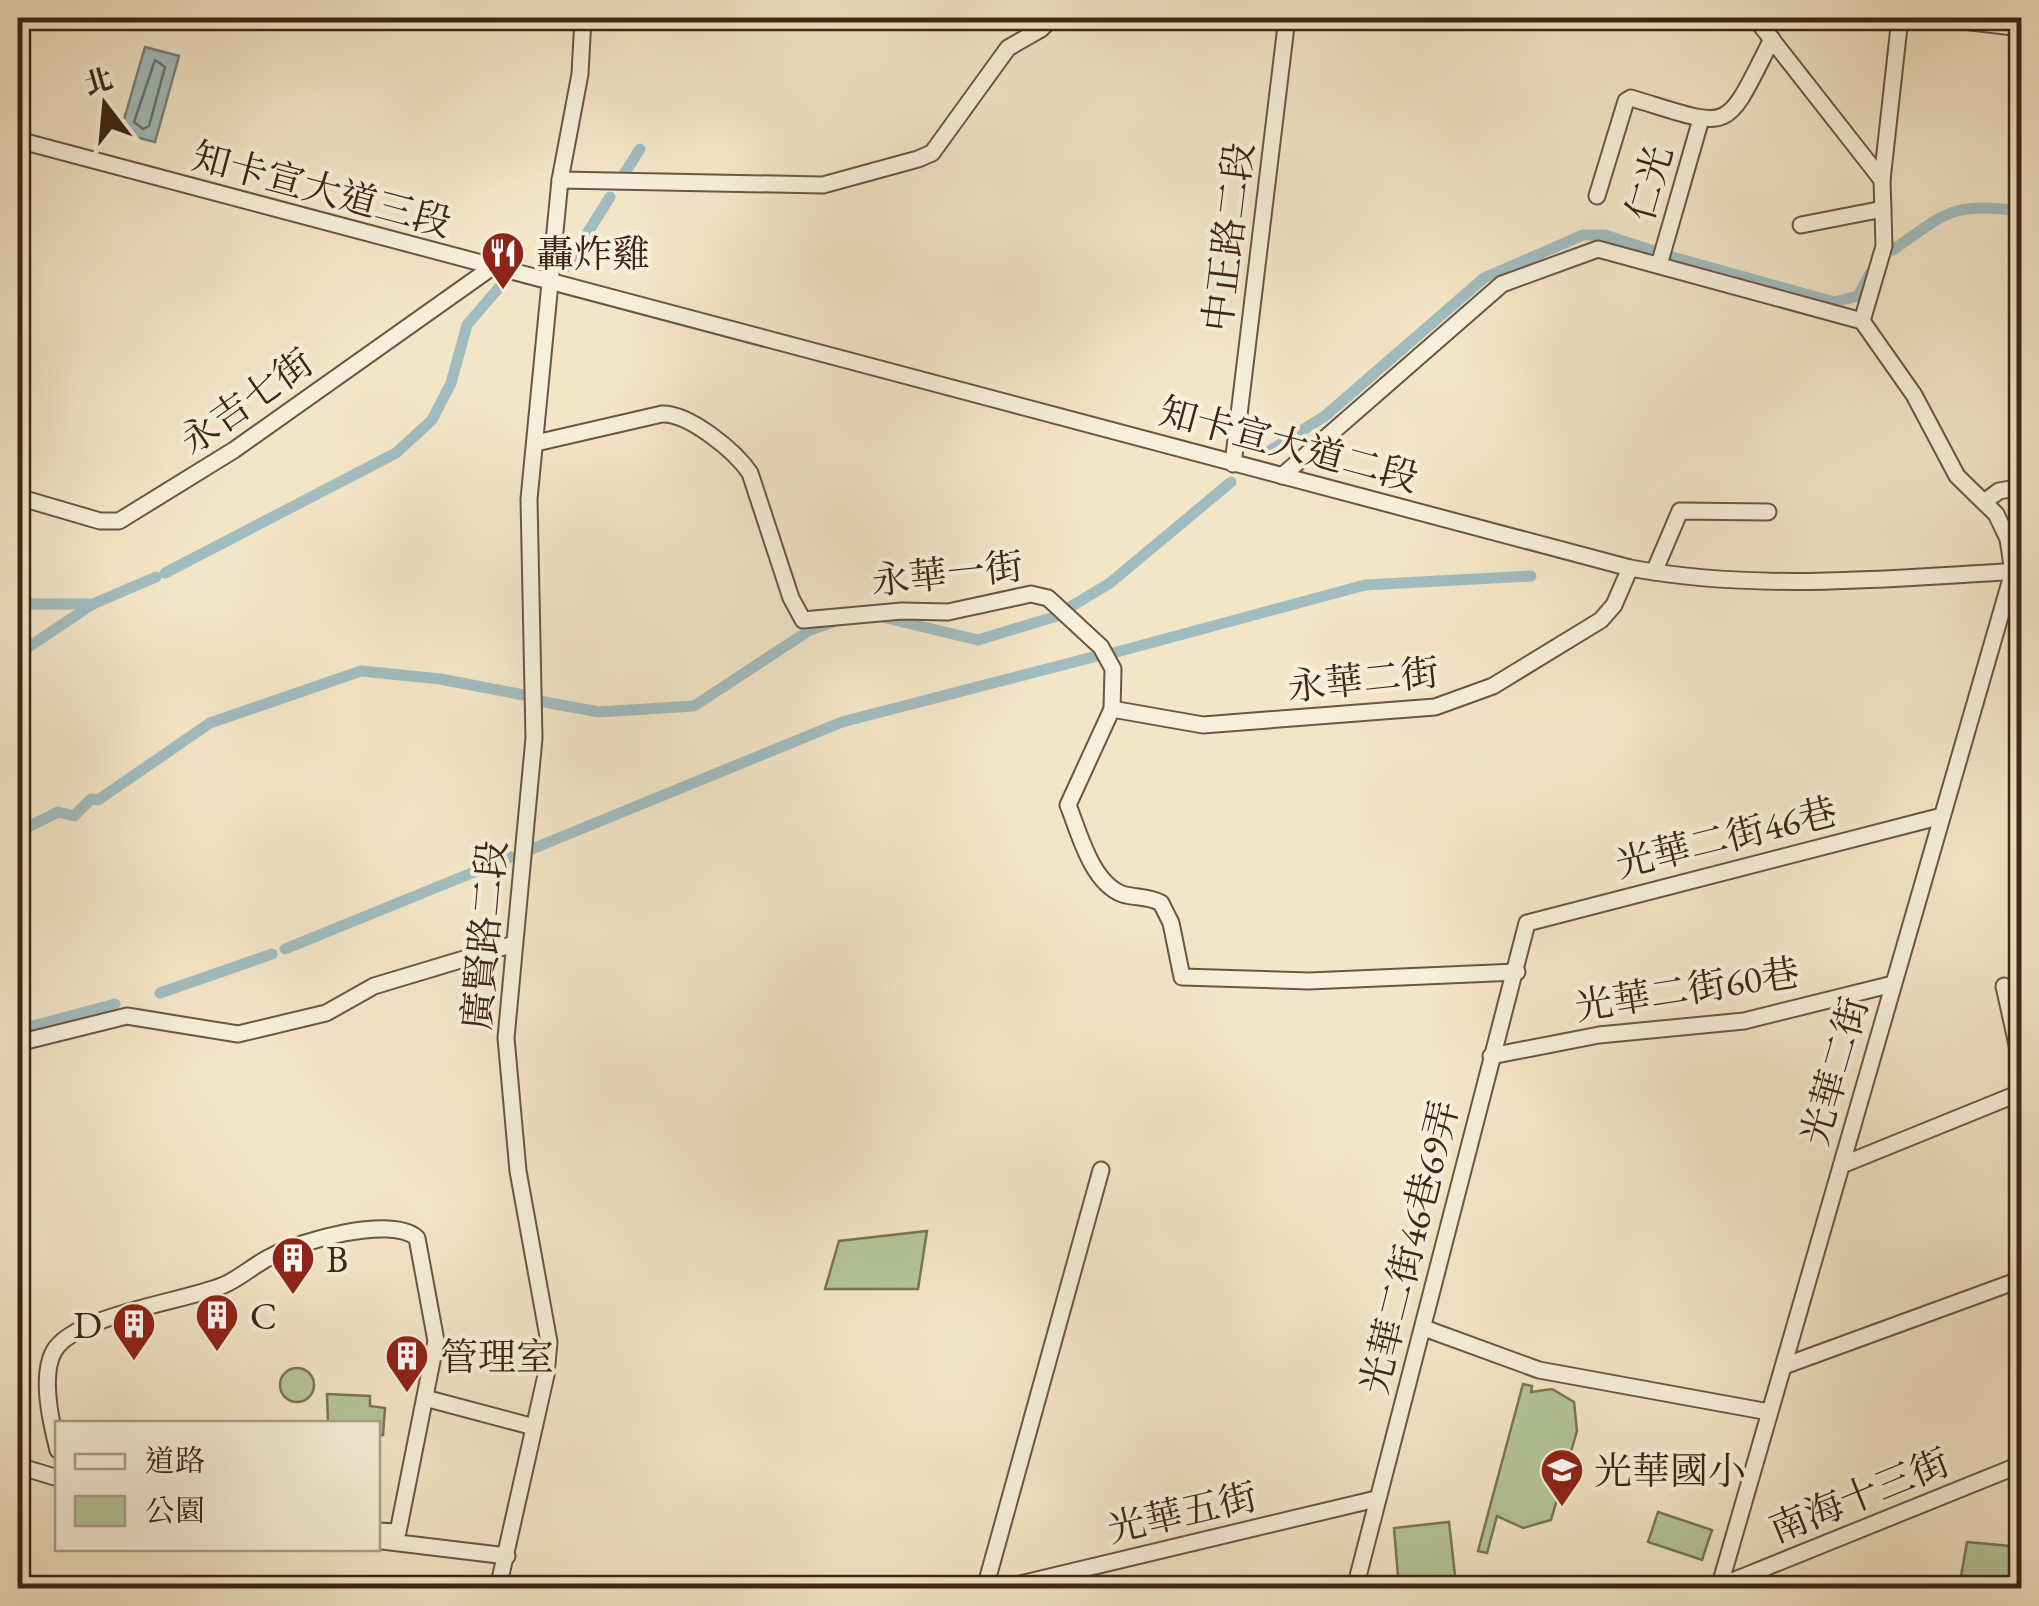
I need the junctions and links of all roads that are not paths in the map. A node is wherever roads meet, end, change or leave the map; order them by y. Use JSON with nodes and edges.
{"nodes":[{"id":1,"x":583,"y":18,"type":"edge"},
{"id":2,"x":1052,"y":18,"type":"edge"},
{"id":3,"x":1287,"y":18,"type":"edge"},
{"id":4,"x":1755,"y":18,"type":"edge"},
{"id":5,"x":1900,"y":18,"type":"edge"},
{"id":6,"x":1936,"y":18,"type":"edge"},
{"id":7,"x":2022,"y":28,"type":"edge"},
{"id":8,"x":1772,"y":40,"type":"junction"},
{"id":9,"x":1701,"y":119,"type":"junction"},
{"id":10,"x":18,"y":140,"type":"edge"},
{"id":11,"x":560,"y":180,"type":"junction"},
{"id":12,"x":1882,"y":180,"type":"junction"},
{"id":13,"x":1597,"y":196,"type":"dead end"},
{"id":14,"x":1884,"y":209,"type":"junction"},
{"id":15,"x":1801,"y":224,"type":"dead end"},
{"id":16,"x":1659,"y":265,"type":"junction"},
{"id":17,"x":491,"y":268,"type":"junction"},
{"id":18,"x":553,"y":280,"type":"junction"},
{"id":19,"x":1862,"y":322,"type":"junction"},
{"id":20,"x":536,"y":443,"type":"junction"},
{"id":21,"x":1233,"y":464,"type":"junction"},
{"id":22,"x":1282,"y":476,"type":"junction"},
{"id":23,"x":2022,"y":487,"type":"edge"},
{"id":24,"x":18,"y":497,"type":"edge"},
{"id":25,"x":1984,"y":502,"type":"junction"},
{"id":26,"x":1768,"y":512,"type":"dead end"},
{"id":27,"x":1630,"y":568,"type":"junction"},
{"id":28,"x":1654,"y":572,"type":"junction"},
{"id":29,"x":2019,"y":575,"type":"edge"},
{"id":30,"x":1112,"y":710,"type":"junction"},
{"id":31,"x":1942,"y":816,"type":"junction"},
{"id":32,"x":1527,"y":922,"type":"joint"},
{"id":33,"x":514,"y":944,"type":"junction"},
{"id":34,"x":1517,"y":972,"type":"junction"},
{"id":35,"x":1893,"y":984,"type":"junction"},
{"id":36,"x":2004,"y":986,"type":"dead end"},
{"id":37,"x":2017,"y":1033,"type":"edge"},
{"id":38,"x":18,"y":1043,"type":"edge"},
{"id":39,"x":1491,"y":1056,"type":"junction"},
{"id":40,"x":2022,"y":1067,"type":"edge"},
{"id":41,"x":2022,"y":1092,"type":"edge"},
{"id":42,"x":1842,"y":1165,"type":"junction"},
{"id":43,"x":1101,"y":1170,"type":"dead end"},
{"id":44,"x":2022,"y":1279,"type":"edge"},
{"id":45,"x":1424,"y":1328,"type":"junction"},
{"id":46,"x":1784,"y":1366,"type":"junction"},
{"id":47,"x":425,"y":1398,"type":"junction"},
{"id":48,"x":1769,"y":1412,"type":"junction"},
{"id":49,"x":534,"y":1427,"type":"junction"},
{"id":50,"x":55,"y":1429,"type":"edge"},
{"id":51,"x":2022,"y":1464,"type":"edge"},
{"id":52,"x":18,"y":1466,"type":"edge"},
{"id":53,"x":55,"y":1477,"type":"edge"},
{"id":54,"x":1376,"y":1499,"type":"junction"},
{"id":55,"x":380,"y":1531,"type":"edge"},
{"id":56,"x":380,"y":1541,"type":"edge"},
{"id":57,"x":507,"y":1556,"type":"junction"},
{"id":58,"x":1720,"y":1587,"type":"edge"},
{"id":59,"x":498,"y":1588,"type":"edge"},
{"id":60,"x":985,"y":1588,"type":"edge"},
{"id":61,"x":1002,"y":1588,"type":"edge"},
{"id":62,"x":1355,"y":1588,"type":"edge"},
{"id":63,"x":1702,"y":1588,"type":"edge"}],
"edges":[{"from":1,"to":11,"type":"street","name":"廣賢路二段"},
{"from":2,"to":11,"type":"street"},
{"from":3,"to":21,"type":"street","name":"中正路二段"},
{"from":4,"to":8,"type":"street"},
{"from":5,"to":12,"type":"street"},
{"from":6,"to":7,"type":"street"},
{"from":8,"to":9,"type":"street","name":"仁光"},
{"from":8,"to":12,"type":"street"},
{"from":9,"to":13,"type":"street","name":"仁光"},
{"from":9,"to":16,"type":"street","name":"仁光"},
{"from":10,"to":17,"type":"street","name":"知卡宣大道三段"},
{"from":11,"to":18,"type":"street","name":"廣賢路二段"},
{"from":12,"to":14,"type":"street"},
{"from":14,"to":15,"type":"street"},
{"from":14,"to":19,"type":"street"},
{"from":16,"to":19,"type":"street"},
{"from":16,"to":22,"type":"street"},
{"from":17,"to":18,"type":"street","name":"知卡宣大道三段"},
{"from":17,"to":24,"type":"street","name":"永吉七街"},
{"from":18,"to":20,"type":"street","name":"廣賢路二段"},
{"from":18,"to":21,"type":"street","name":"知卡宣大道二段"},
{"from":19,"to":25,"type":"street"},
{"from":20,"to":30,"type":"street","name":"永華一街"},
{"from":20,"to":33,"type":"street","name":"廣賢路二段"},
{"from":21,"to":22,"type":"street","name":"知卡宣大道二段"},
{"from":22,"to":27,"type":"street","name":"知卡宣大道二段"},
{"from":23,"to":25,"type":"street"},
{"from":25,"to":29,"type":"street"},
{"from":26,"to":28,"type":"street"},
{"from":27,"to":28,"type":"street","name":"知卡宣大道二段"},
{"from":27,"to":30,"type":"street","name":"永華二街"},
{"from":28,"to":29,"type":"street","name":"知卡宣大道二段"},
{"from":29,"to":31,"type":"street","name":"光華二街"},
{"from":30,"to":34,"type":"street","name":"永華一街"},
{"from":31,"to":32,"type":"street","name":"光華二街46巷"},
{"from":31,"to":35,"type":"street","name":"光華二街"},
{"from":32,"to":34,"type":"street","name":"光華二街46巷69弄"},
{"from":33,"to":38,"type":"street"},
{"from":33,"to":49,"type":"street","name":"廣賢路二段"},
{"from":34,"to":39,"type":"street","name":"光華二街46巷69弄"},
{"from":35,"to":39,"type":"street","name":"光華二街60巷"},
{"from":35,"to":42,"type":"street","name":"光華二街"},
{"from":36,"to":37,"type":"street"},
{"from":37,"to":40,"type":"street"},
{"from":39,"to":45,"type":"street","name":"光華二街46巷69弄"},
{"from":41,"to":42,"type":"street"},
{"from":42,"to":46,"type":"street","name":"光華二街"},
{"from":43,"to":60,"type":"street"},
{"from":44,"to":46,"type":"street"},
{"from":45,"to":48,"type":"street"},
{"from":45,"to":54,"type":"street","name":"光華二街46巷69弄"},
{"from":46,"to":48,"type":"street","name":"光華二街"},
{"from":47,"to":49,"type":"street"},
{"from":47,"to":50,"type":"street"},
{"from":47,"to":55,"type":"street"},
{"from":48,"to":58,"type":"street","name":"光華二街"},
{"from":49,"to":57,"type":"street","name":"廣賢路二段"},
{"from":51,"to":58,"type":"street","name":"南海十三街"},
{"from":52,"to":53,"type":"street"},
{"from":54,"to":61,"type":"street","name":"光華五街"},
{"from":54,"to":62,"type":"street","name":"光華二街46巷69弄"},
{"from":56,"to":57,"type":"street"},
{"from":57,"to":59,"type":"street","name":"廣賢路二段"},
{"from":58,"to":63,"type":"street","name":"南海十三街"}]}
